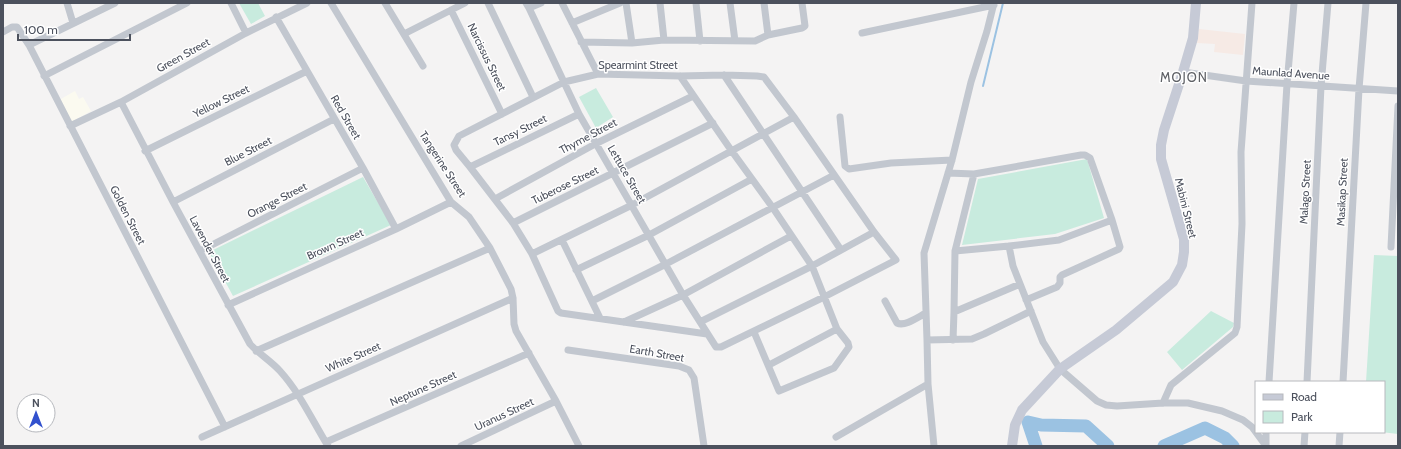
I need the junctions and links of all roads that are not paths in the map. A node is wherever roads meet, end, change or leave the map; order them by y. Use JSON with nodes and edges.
{"nodes":[{"id":1,"x":67,"y":3,"type":"edge"},
{"id":2,"x":115,"y":3,"type":"edge"},
{"id":3,"x":187,"y":3,"type":"edge"},
{"id":4,"x":231,"y":3,"type":"edge"},
{"id":5,"x":307,"y":3,"type":"edge"},
{"id":6,"x":331,"y":3,"type":"edge"},
{"id":7,"x":386,"y":3,"type":"edge"},
{"id":8,"x":465,"y":3,"type":"edge"},
{"id":9,"x":488,"y":3,"type":"edge"},
{"id":10,"x":541,"y":3,"type":"edge"},
{"id":11,"x":562,"y":3,"type":"edge"},
{"id":12,"x":620,"y":3,"type":"edge"},
{"id":13,"x":626,"y":3,"type":"edge"},
{"id":14,"x":660,"y":3,"type":"edge"},
{"id":15,"x":696,"y":3,"type":"edge"},
{"id":16,"x":730,"y":3,"type":"edge"},
{"id":17,"x":764,"y":3,"type":"edge"},
{"id":18,"x":802,"y":3,"type":"edge"},
{"id":19,"x":1196,"y":3,"type":"edge"},
{"id":20,"x":1252,"y":3,"type":"edge"},
{"id":21,"x":1294,"y":3,"type":"edge"},
{"id":22,"x":1328,"y":3,"type":"edge"},
{"id":23,"x":1366,"y":3,"type":"edge"},
{"id":24,"x":994,"y":4,"type":"edge"},
{"id":25,"x":527,"y":6,"type":"edge"},
{"id":26,"x":451,"y":10,"type":"junction"},
{"id":27,"x":276,"y":17,"type":"junction"},
{"id":28,"x":73,"y":23,"type":"junction"},
{"id":29,"x":572,"y":23,"type":"junction"},
{"id":30,"x":3,"y":32,"type":"edge"},
{"id":31,"x":246,"y":33,"type":"junction"},
{"id":32,"x":862,"y":33,"type":"dead end"},
{"id":33,"x":404,"y":34,"type":"junction"},
{"id":34,"x":768,"y":36,"type":"junction"},
{"id":35,"x":664,"y":40,"type":"junction"},
{"id":36,"x":700,"y":41,"type":"junction"},
{"id":37,"x":735,"y":41,"type":"junction"},
{"id":38,"x":581,"y":42,"type":"junction"},
{"id":39,"x":632,"y":43,"type":"junction"},
{"id":40,"x":29,"y":45,"type":"junction"},
{"id":41,"x":423,"y":66,"type":"dead end"},
{"id":42,"x":307,"y":71,"type":"junction"},
{"id":43,"x":1183,"y":72,"type":"junction"},
{"id":44,"x":598,"y":74,"type":"junction"},
{"id":45,"x":724,"y":75,"type":"junction"},
{"id":46,"x":44,"y":76,"type":"junction"},
{"id":47,"x":680,"y":76,"type":"junction"},
{"id":48,"x":1246,"y":81,"type":"junction"},
{"id":49,"x":564,"y":82,"type":"junction"},
{"id":50,"x":1287,"y":84,"type":"junction"},
{"id":51,"x":1321,"y":86,"type":"junction"},
{"id":52,"x":1359,"y":89,"type":"junction"},
{"id":53,"x":1398,"y":91,"type":"edge"},
{"id":54,"x":693,"y":96,"type":"junction"},
{"id":55,"x":533,"y":97,"type":"junction"},
{"id":56,"x":121,"y":102,"type":"junction"},
{"id":57,"x":1398,"y":106,"type":"edge"},
{"id":58,"x":502,"y":114,"type":"junction"},
{"id":59,"x":579,"y":114,"type":"junction"},
{"id":60,"x":794,"y":117,"type":"junction"},
{"id":61,"x":840,"y":117,"type":"dead end"},
{"id":62,"x":334,"y":119,"type":"junction"},
{"id":63,"x":713,"y":123,"type":"junction"},
{"id":64,"x":70,"y":126,"type":"junction"},
{"id":65,"x":1398,"y":129,"type":"edge"},
{"id":66,"x":763,"y":133,"type":"junction"},
{"id":67,"x":597,"y":143,"type":"junction"},
{"id":68,"x":731,"y":150,"type":"junction"},
{"id":69,"x":145,"y":151,"type":"junction"},
{"id":70,"x":952,"y":160,"type":"junction"},
{"id":71,"x":470,"y":167,"type":"junction"},
{"id":72,"x":363,"y":168,"type":"junction"},
{"id":73,"x":614,"y":173,"type":"junction"},
{"id":74,"x":948,"y":173,"type":"junction"},
{"id":75,"x":974,"y":174,"type":"junction"},
{"id":76,"x":834,"y":175,"type":"junction"},
{"id":77,"x":752,"y":179,"type":"junction"},
{"id":78,"x":802,"y":192,"type":"junction"},
{"id":79,"x":495,"y":199,"type":"junction"},
{"id":80,"x":172,"y":202,"type":"junction"},
{"id":81,"x":451,"y":202,"type":"junction"},
{"id":82,"x":632,"y":205,"type":"junction"},
{"id":83,"x":773,"y":208,"type":"junction"},
{"id":84,"x":1112,"y":220,"type":"junction"},
{"id":85,"x":513,"y":223,"type":"junction"},
{"id":86,"x":396,"y":229,"type":"junction"},
{"id":87,"x":874,"y":232,"type":"junction"},
{"id":88,"x":648,"y":235,"type":"junction"},
{"id":89,"x":791,"y":236,"type":"junction"},
{"id":90,"x":562,"y":240,"type":"junction"},
{"id":91,"x":1010,"y":246,"type":"junction"},
{"id":92,"x":1391,"y":246,"type":"dead end"},
{"id":93,"x":490,"y":248,"type":"junction"},
{"id":94,"x":841,"y":250,"type":"junction"},
{"id":95,"x":200,"y":251,"type":"junction"},
{"id":96,"x":955,"y":251,"type":"junction"},
{"id":97,"x":532,"y":254,"type":"junction"},
{"id":98,"x":666,"y":264,"type":"junction"},
{"id":99,"x":812,"y":266,"type":"junction"},
{"id":100,"x":576,"y":270,"type":"junction"},
{"id":101,"x":1020,"y":284,"type":"junction"},
{"id":102,"x":683,"y":295,"type":"junction"},
{"id":103,"x":824,"y":297,"type":"junction"},
{"id":104,"x":513,"y":298,"type":"junction"},
{"id":105,"x":1026,"y":300,"type":"junction"},
{"id":106,"x":592,"y":301,"type":"junction"},
{"id":107,"x":885,"y":301,"type":"dead end"},
{"id":108,"x":228,"y":305,"type":"junction"},
{"id":109,"x":1031,"y":311,"type":"junction"},
{"id":110,"x":926,"y":312,"type":"junction"},
{"id":111,"x":954,"y":312,"type":"junction"},
{"id":112,"x":600,"y":318,"type":"junction"},
{"id":113,"x":624,"y":322,"type":"junction"},
{"id":114,"x":700,"y":322,"type":"junction"},
{"id":115,"x":838,"y":329,"type":"junction"},
{"id":116,"x":754,"y":332,"type":"junction"},
{"id":117,"x":707,"y":334,"type":"junction"},
{"id":118,"x":927,"y":340,"type":"junction"},
{"id":119,"x":953,"y":340,"type":"junction"},
{"id":120,"x":568,"y":350,"type":"dead end"},
{"id":121,"x":256,"y":351,"type":"junction"},
{"id":122,"x":529,"y":353,"type":"junction"},
{"id":123,"x":769,"y":365,"type":"junction"},
{"id":124,"x":1060,"y":369,"type":"junction"},
{"id":125,"x":1269,"y":381,"type":"edge"},
{"id":126,"x":1307,"y":381,"type":"edge"},
{"id":127,"x":1343,"y":381,"type":"edge"},
{"id":128,"x":928,"y":384,"type":"junction"},
{"id":129,"x":298,"y":393,"type":"junction"},
{"id":130,"x":556,"y":402,"type":"junction"},
{"id":131,"x":1163,"y":403,"type":"junction"},
{"id":132,"x":226,"y":427,"type":"junction"},
{"id":133,"x":1255,"y":431,"type":"edge"},
{"id":134,"x":1256,"y":433,"type":"edge"},
{"id":135,"x":1266,"y":433,"type":"edge"},
{"id":136,"x":1305,"y":433,"type":"edge"},
{"id":137,"x":1340,"y":433,"type":"edge"},
{"id":138,"x":202,"y":437,"type":"dead end"},
{"id":139,"x":836,"y":437,"type":"dead end"},
{"id":140,"x":327,"y":444,"type":"edge"},
{"id":141,"x":932,"y":444,"type":"edge"},
{"id":142,"x":461,"y":446,"type":"edge"},
{"id":143,"x":579,"y":446,"type":"edge"},
{"id":144,"x":704,"y":446,"type":"edge"},
{"id":145,"x":1012,"y":446,"type":"edge"},
{"id":146,"x":1266,"y":446,"type":"edge"},
{"id":147,"x":1304,"y":446,"type":"edge"},
{"id":148,"x":1339,"y":446,"type":"edge"}],
"edges":[{"from":1,"to":28,"type":"street"},
{"from":2,"to":28,"type":"street"},
{"from":3,"to":46,"type":"street"},
{"from":4,"to":31,"type":"street"},
{"from":5,"to":27,"type":"street","name":"Green Street"},
{"from":6,"to":81,"type":"street","name":"Tangerine Street"},
{"from":7,"to":33,"type":"street"},
{"from":8,"to":26,"type":"street"},
{"from":9,"to":55,"type":"street"},
{"from":10,"to":25,"type":"street"},
{"from":11,"to":29,"type":"street"},
{"from":12,"to":29,"type":"street"},
{"from":13,"to":39,"type":"street"},
{"from":14,"to":35,"type":"street"},
{"from":15,"to":36,"type":"street"},
{"from":16,"to":37,"type":"street"},
{"from":17,"to":34,"type":"street"},
{"from":18,"to":34,"type":"street"},
{"from":19,"to":43,"type":"main road","name":"Mabini Street"},
{"from":20,"to":48,"type":"street"},
{"from":21,"to":50,"type":"street"},
{"from":22,"to":51,"type":"street","name":"Malago Street"},
{"from":23,"to":52,"type":"street","name":"Masikap Street"},
{"from":24,"to":32,"type":"street"},
{"from":24,"to":70,"type":"street"},
{"from":25,"to":49,"type":"street","name":"Lettuce Street"},
{"from":26,"to":33,"type":"street"},
{"from":26,"to":58,"type":"street","name":"Narcissus Street"},
{"from":27,"to":31,"type":"street","name":"Green Street"},
{"from":27,"to":42,"type":"street","name":"Red Street"},
{"from":28,"to":40,"type":"street"},
{"from":29,"to":38,"type":"street"},
{"from":30,"to":40,"type":"street","name":"Golden Street"},
{"from":31,"to":56,"type":"street","name":"Green Street"},
{"from":33,"to":41,"type":"street"},
{"from":34,"to":37,"type":"street"},
{"from":35,"to":36,"type":"street"},
{"from":35,"to":39,"type":"street"},
{"from":36,"to":37,"type":"street"},
{"from":38,"to":39,"type":"street"},
{"from":38,"to":44,"type":"street"},
{"from":40,"to":46,"type":"street","name":"Golden Street"},
{"from":42,"to":62,"type":"street","name":"Red Street"},
{"from":42,"to":69,"type":"street","name":"Yellow Street"},
{"from":43,"to":48,"type":"street","name":"Maunlad Avenue"},
{"from":43,"to":124,"type":"main road","name":"Mabini Street"},
{"from":44,"to":47,"type":"street","name":"Spearmint Street"},
{"from":44,"to":49,"type":"street","name":"Spearmint Street"},
{"from":45,"to":47,"type":"street","name":"Spearmint Street"},
{"from":45,"to":60,"type":"street","name":"Spearmint Street"},
{"from":45,"to":66,"type":"street"},
{"from":46,"to":64,"type":"street","name":"Golden Street"},
{"from":47,"to":54,"type":"street"},
{"from":48,"to":50,"type":"street","name":"Maunlad Avenue"},
{"from":48,"to":131,"type":"street"},
{"from":49,"to":55,"type":"street","name":"Spearmint Street"},
{"from":49,"to":59,"type":"street","name":"Lettuce Street"},
{"from":50,"to":51,"type":"street","name":"Maunlad Avenue"},
{"from":50,"to":125,"type":"street"},
{"from":51,"to":52,"type":"street","name":"Maunlad Avenue"},
{"from":51,"to":126,"type":"street","name":"Malago Street"},
{"from":52,"to":53,"type":"street","name":"Maunlad Avenue"},
{"from":52,"to":127,"type":"street","name":"Masikap Street"},
{"from":54,"to":63,"type":"street"},
{"from":54,"to":67,"type":"street","name":"Thyme Street"},
{"from":55,"to":58,"type":"street","name":"Spearmint Street"},
{"from":56,"to":64,"type":"street","name":"Green Street"},
{"from":56,"to":69,"type":"street","name":"Lavender Street"},
{"from":57,"to":65,"type":"street"},
{"from":58,"to":71,"type":"street","name":"Spearmint Street"},
{"from":59,"to":67,"type":"street","name":"Lettuce Street"},
{"from":59,"to":71,"type":"street","name":"Tansy Street"},
{"from":60,"to":66,"type":"street"},
{"from":60,"to":76,"type":"street"},
{"from":61,"to":70,"type":"street"},
{"from":62,"to":72,"type":"street","name":"Red Street"},
{"from":62,"to":80,"type":"street","name":"Blue Street"},
{"from":63,"to":68,"type":"street"},
{"from":63,"to":73,"type":"street","name":"Tuberose Street"},
{"from":64,"to":132,"type":"street","name":"Golden Street"},
{"from":65,"to":92,"type":"street"},
{"from":66,"to":68,"type":"street"},
{"from":66,"to":78,"type":"street"},
{"from":67,"to":73,"type":"street","name":"Lettuce Street"},
{"from":67,"to":79,"type":"street","name":"Thyme Street"},
{"from":68,"to":77,"type":"street"},
{"from":68,"to":82,"type":"street"},
{"from":69,"to":80,"type":"street","name":"Lavender Street"},
{"from":70,"to":74,"type":"street"},
{"from":71,"to":79,"type":"street"},
{"from":72,"to":86,"type":"street","name":"Red Street"},
{"from":72,"to":95,"type":"street","name":"Orange Street"},
{"from":73,"to":82,"type":"street","name":"Lettuce Street"},
{"from":73,"to":85,"type":"street","name":"Tuberose Street"},
{"from":74,"to":75,"type":"street"},
{"from":74,"to":110,"type":"street"},
{"from":75,"to":84,"type":"street"},
{"from":75,"to":96,"type":"street"},
{"from":76,"to":78,"type":"street"},
{"from":76,"to":87,"type":"street"},
{"from":77,"to":83,"type":"street"},
{"from":77,"to":88,"type":"street"},
{"from":78,"to":83,"type":"street"},
{"from":78,"to":94,"type":"street"},
{"from":79,"to":85,"type":"street"},
{"from":80,"to":95,"type":"street","name":"Lavender Street"},
{"from":81,"to":86,"type":"street","name":"Brown Street"},
{"from":81,"to":93,"type":"street","name":"Tangerine Street"},
{"from":82,"to":88,"type":"street","name":"Lettuce Street"},
{"from":82,"to":90,"type":"street"},
{"from":83,"to":89,"type":"street"},
{"from":83,"to":98,"type":"street"},
{"from":84,"to":91,"type":"street"},
{"from":84,"to":105,"type":"street"},
{"from":85,"to":97,"type":"street"},
{"from":86,"to":108,"type":"street","name":"Brown Street"},
{"from":87,"to":94,"type":"street"},
{"from":87,"to":103,"type":"street"},
{"from":88,"to":98,"type":"street","name":"Lettuce Street"},
{"from":88,"to":100,"type":"street"},
{"from":89,"to":99,"type":"street"},
{"from":89,"to":102,"type":"street"},
{"from":90,"to":97,"type":"street"},
{"from":90,"to":100,"type":"street"},
{"from":91,"to":96,"type":"street"},
{"from":91,"to":101,"type":"street"},
{"from":93,"to":104,"type":"street","name":"Tangerine Street"},
{"from":93,"to":121,"type":"street"},
{"from":94,"to":99,"type":"street"},
{"from":95,"to":108,"type":"street","name":"Lavender Street"},
{"from":96,"to":111,"type":"street"},
{"from":97,"to":112,"type":"street"},
{"from":98,"to":102,"type":"street","name":"Lettuce Street"},
{"from":98,"to":106,"type":"street"},
{"from":99,"to":103,"type":"street"},
{"from":99,"to":114,"type":"street"},
{"from":100,"to":106,"type":"street"},
{"from":101,"to":105,"type":"street"},
{"from":101,"to":111,"type":"street"},
{"from":102,"to":113,"type":"street"},
{"from":102,"to":114,"type":"street","name":"Lettuce Street"},
{"from":103,"to":115,"type":"street"},
{"from":103,"to":116,"type":"street"},
{"from":104,"to":122,"type":"street","name":"Tangerine Street"},
{"from":104,"to":129,"type":"street","name":"White Street"},
{"from":105,"to":109,"type":"street"},
{"from":106,"to":112,"type":"street"},
{"from":107,"to":110,"type":"street"},
{"from":108,"to":121,"type":"street","name":"Lavender Street"},
{"from":109,"to":119,"type":"street"},
{"from":109,"to":124,"type":"street"},
{"from":110,"to":118,"type":"street"},
{"from":111,"to":119,"type":"street"},
{"from":112,"to":113,"type":"street"},
{"from":113,"to":117,"type":"street"},
{"from":114,"to":117,"type":"street","name":"Lettuce Street"},
{"from":115,"to":123,"type":"street"},
{"from":115,"to":123,"type":"street"},
{"from":116,"to":117,"type":"street","name":"Lettuce Street"},
{"from":116,"to":123,"type":"street"},
{"from":118,"to":119,"type":"street"},
{"from":118,"to":128,"type":"street"},
{"from":120,"to":144,"type":"street","name":"Earth Street"},
{"from":121,"to":129,"type":"street","name":"Lavender Street"},
{"from":122,"to":130,"type":"street","name":"Tangerine Street"},
{"from":122,"to":140,"type":"street","name":"Neptune Street"},
{"from":124,"to":131,"type":"street"},
{"from":124,"to":145,"type":"main road","name":"Mabini Street"},
{"from":128,"to":139,"type":"street"},
{"from":128,"to":141,"type":"street"},
{"from":129,"to":132,"type":"street","name":"White Street"},
{"from":129,"to":140,"type":"street","name":"Lavender Street"},
{"from":130,"to":142,"type":"street","name":"Uranus Street"},
{"from":130,"to":143,"type":"street","name":"Tangerine Street"},
{"from":131,"to":133,"type":"street"},
{"from":132,"to":138,"type":"street","name":"White Street"},
{"from":134,"to":146,"type":"street"},
{"from":135,"to":146,"type":"street"},
{"from":136,"to":147,"type":"street"},
{"from":137,"to":148,"type":"street"}]}
